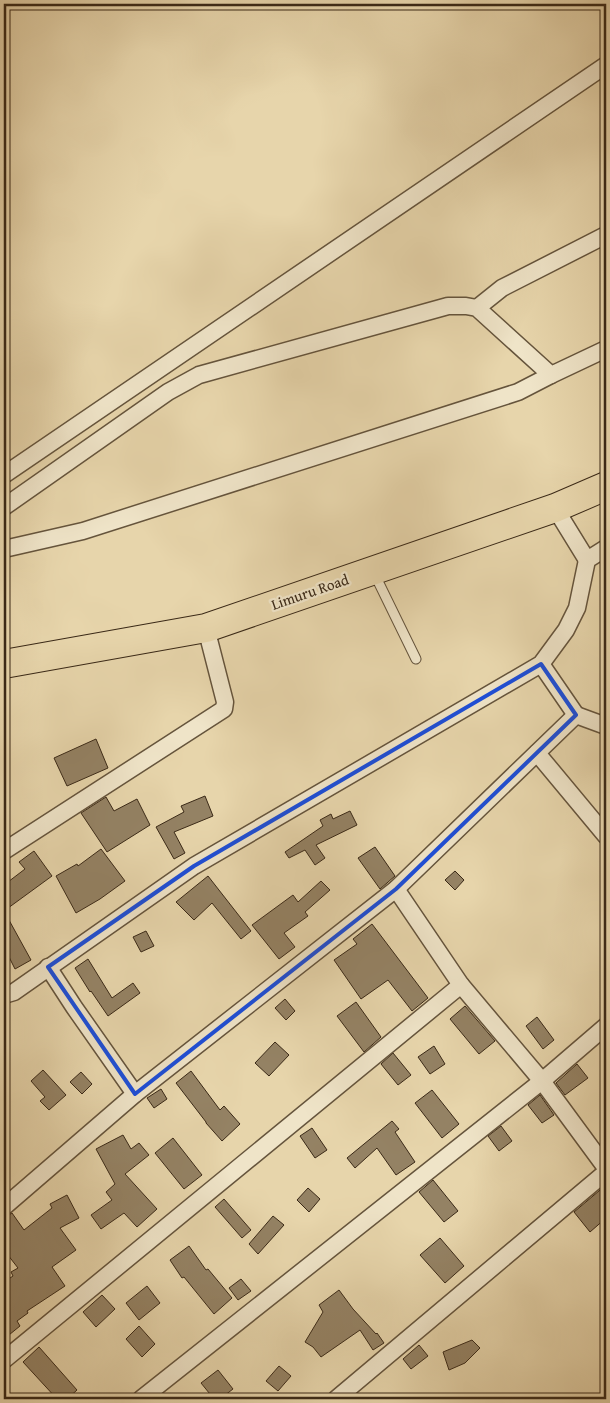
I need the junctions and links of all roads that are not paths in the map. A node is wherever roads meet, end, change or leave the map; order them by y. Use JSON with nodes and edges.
{"nodes":[{"id":1,"x":606,"y":65,"type":"edge"},
{"id":2,"x":606,"y":235,"type":"edge"},
{"id":3,"x":477,"y":308,"type":"junction"},
{"id":4,"x":606,"y":349,"type":"edge"},
{"id":5,"x":551,"y":375,"type":"junction"},
{"id":6,"x":4,"y":475,"type":"edge"},
{"id":7,"x":606,"y":486,"type":"edge"},
{"id":8,"x":4,"y":507,"type":"edge"},
{"id":9,"x":555,"y":508,"type":"junction"},
{"id":10,"x":606,"y":548,"type":"edge"},
{"id":11,"x":4,"y":549,"type":"edge"},
{"id":12,"x":587,"y":560,"type":"junction"},
{"id":13,"x":373,"y":571,"type":"junction"},
{"id":14,"x":206,"y":628,"type":"junction"},
{"id":15,"x":416,"y":659,"type":"dead end"},
{"id":16,"x":4,"y":664,"type":"edge"},
{"id":17,"x":541,"y":664,"type":"junction"},
{"id":18,"x":576,"y":715,"type":"junction"},
{"id":19,"x":606,"y":726,"type":"edge"},
{"id":20,"x":537,"y":753,"type":"junction"},
{"id":21,"x":606,"y":836,"type":"edge"},
{"id":22,"x":4,"y":851,"type":"edge"},
{"id":23,"x":396,"y":889,"type":"junction"},
{"id":24,"x":48,"y":968,"type":"junction"},
{"id":25,"x":461,"y":985,"type":"junction"},
{"id":26,"x":4,"y":995,"type":"edge"},
{"id":27,"x":606,"y":1026,"type":"edge"},
{"id":28,"x":542,"y":1081,"type":"junction"},
{"id":29,"x":135,"y":1094,"type":"junction"},
{"id":30,"x":606,"y":1170,"type":"edge"},
{"id":31,"x":4,"y":1207,"type":"edge"},
{"id":32,"x":4,"y":1360,"type":"edge"},
{"id":33,"x":141,"y":1399,"type":"edge"},
{"id":34,"x":336,"y":1399,"type":"edge"}],
"edges":[{"from":1,"to":6,"type":"street"},
{"from":2,"to":3,"type":"street"},
{"from":3,"to":5,"type":"street"},
{"from":3,"to":8,"type":"street"},
{"from":4,"to":5,"type":"street"},
{"from":5,"to":11,"type":"street"},
{"from":7,"to":9,"type":"highway","name":"Limuru Road"},
{"from":9,"to":12,"type":"street"},
{"from":9,"to":13,"type":"highway","name":"Limuru Road"},
{"from":10,"to":12,"type":"street"},
{"from":12,"to":17,"type":"street"},
{"from":13,"to":14,"type":"highway","name":"Limuru Road"},
{"from":13,"to":15,"type":"lane"},
{"from":14,"to":16,"type":"highway","name":"Limuru Road"},
{"from":14,"to":22,"type":"street"},
{"from":17,"to":18,"type":"street"},
{"from":17,"to":24,"type":"street"},
{"from":18,"to":19,"type":"street"},
{"from":18,"to":20,"type":"street"},
{"from":20,"to":21,"type":"street"},
{"from":20,"to":23,"type":"street"},
{"from":23,"to":25,"type":"street"},
{"from":23,"to":29,"type":"street"},
{"from":24,"to":26,"type":"street"},
{"from":24,"to":29,"type":"street"},
{"from":25,"to":28,"type":"street"},
{"from":25,"to":32,"type":"street"},
{"from":27,"to":28,"type":"street"},
{"from":28,"to":30,"type":"street"},
{"from":28,"to":33,"type":"street"},
{"from":29,"to":31,"type":"street"},
{"from":30,"to":34,"type":"street"}]}
